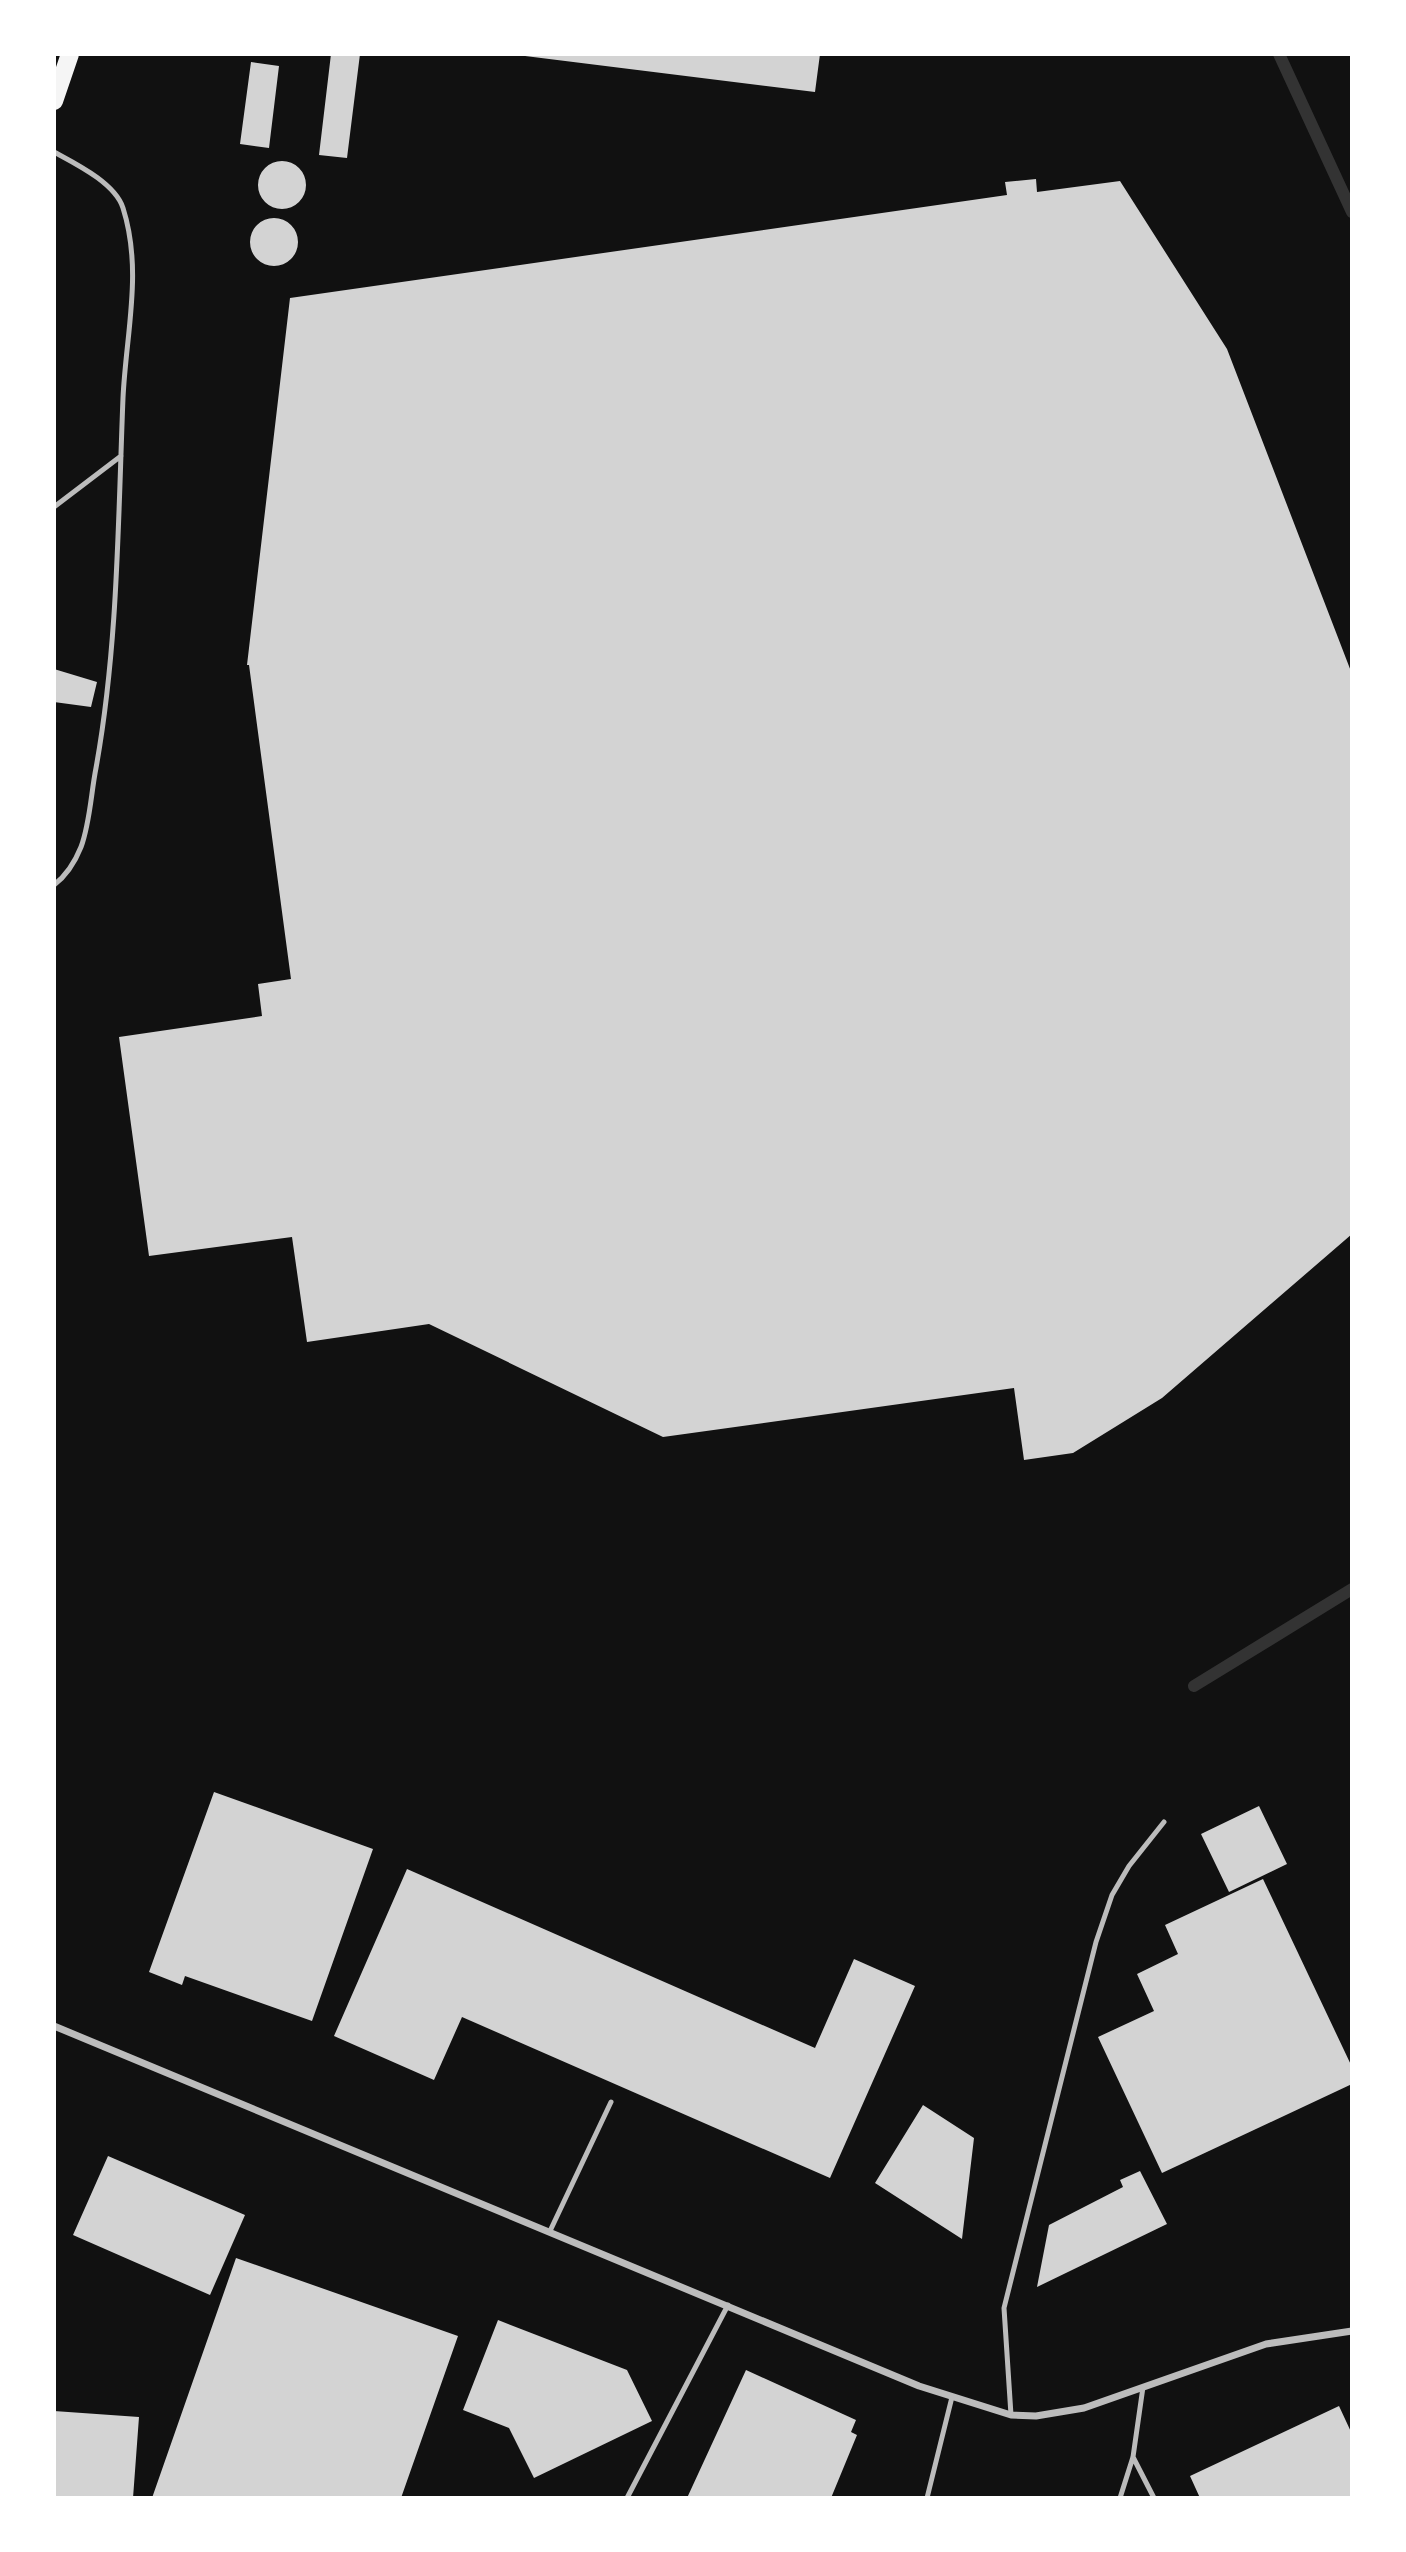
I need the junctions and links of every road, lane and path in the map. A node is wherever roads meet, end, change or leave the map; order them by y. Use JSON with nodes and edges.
{"nodes":[{"id":1,"x":71,"y":54,"type":"edge"},
{"id":2,"x":54,"y":101,"type":"edge"},
{"id":3,"x":54,"y":152,"type":"edge"},
{"id":4,"x":121,"y":456,"type":"junction"},
{"id":5,"x":54,"y":507,"type":"edge"},
{"id":6,"x":54,"y":885,"type":"edge"},
{"id":7,"x":1164,"y":1822,"type":"dead end"},
{"id":8,"x":54,"y":2026,"type":"edge"},
{"id":9,"x":611,"y":2102,"type":"dead end"},
{"id":10,"x":550,"y":2231,"type":"junction"},
{"id":11,"x":728,"y":2305,"type":"junction"},
{"id":12,"x":1352,"y":2331,"type":"edge"},
{"id":13,"x":1143,"y":2387,"type":"junction"},
{"id":14,"x":952,"y":2397,"type":"junction"},
{"id":15,"x":1011,"y":2415,"type":"junction"},
{"id":16,"x":1133,"y":2457,"type":"junction"},
{"id":17,"x":627,"y":2498,"type":"edge"},
{"id":18,"x":927,"y":2498,"type":"edge"},
{"id":19,"x":1121,"y":2498,"type":"edge"},
{"id":20,"x":1154,"y":2498,"type":"edge"}],
"edges":[{"from":1,"to":2,"type":"main road"},
{"from":3,"to":4,"type":"lane"},
{"from":4,"to":5,"type":"lane"},
{"from":4,"to":6,"type":"lane"},
{"from":7,"to":15,"type":"lane"},
{"from":8,"to":10,"type":"street"},
{"from":9,"to":10,"type":"lane"},
{"from":10,"to":11,"type":"street"},
{"from":11,"to":14,"type":"street"},
{"from":11,"to":17,"type":"lane"},
{"from":12,"to":13,"type":"street"},
{"from":13,"to":15,"type":"street"},
{"from":13,"to":16,"type":"lane"},
{"from":14,"to":15,"type":"street"},
{"from":14,"to":18,"type":"lane"},
{"from":16,"to":19,"type":"lane"},
{"from":16,"to":20,"type":"lane"}]}
